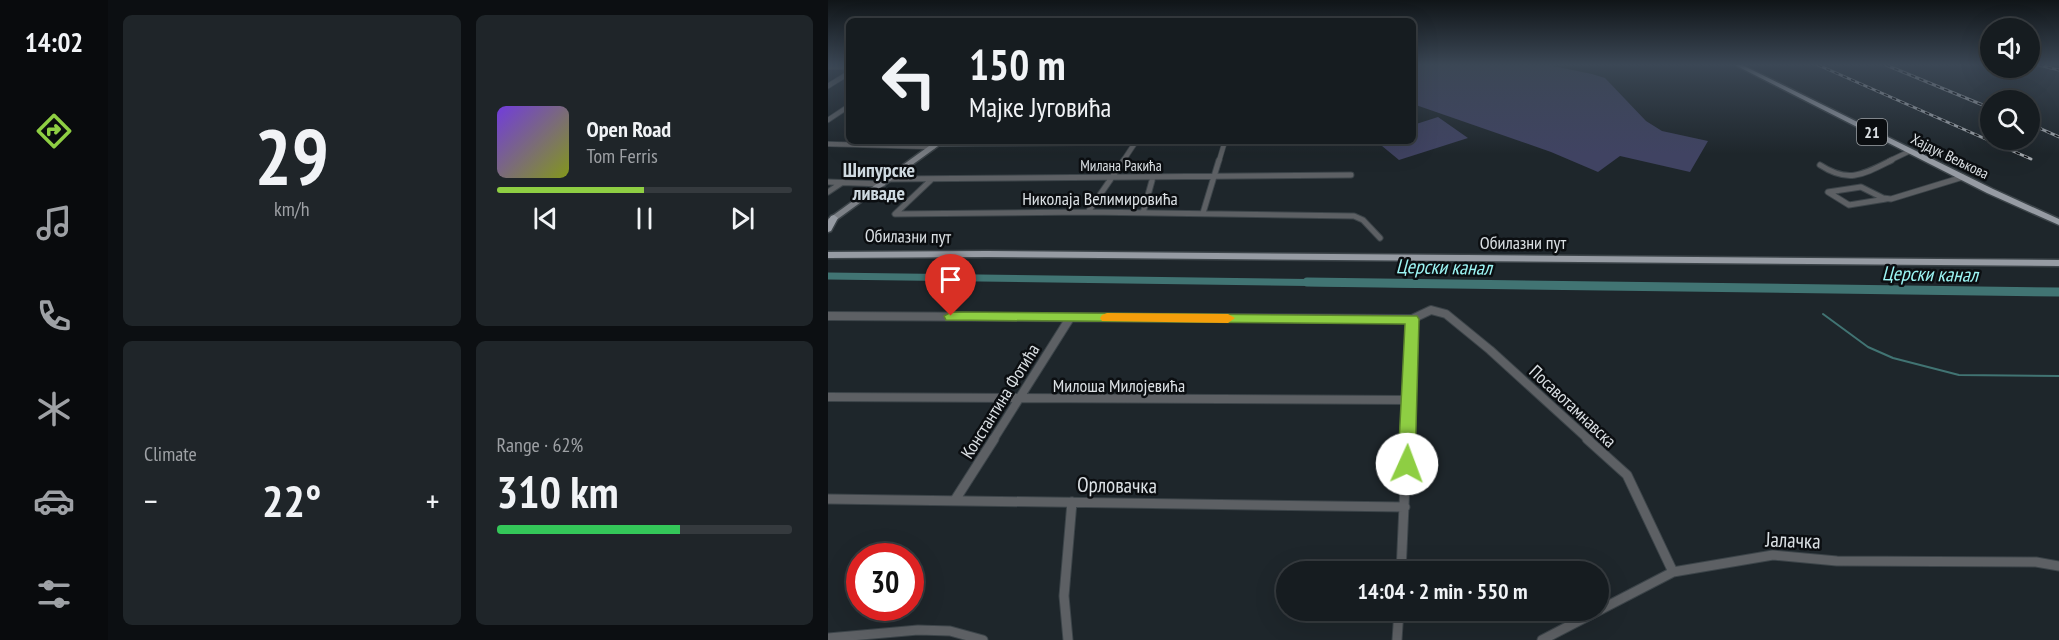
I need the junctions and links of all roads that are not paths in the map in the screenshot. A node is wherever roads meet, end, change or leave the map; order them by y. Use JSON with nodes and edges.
{"nodes":[{"id":1,"x":1798,"y":95,"type":"edge"},
{"id":2,"x":846,"y":108,"type":"edge"},
{"id":3,"x":828,"y":120,"type":"edge"},
{"id":4,"x":846,"y":143,"type":"edge"},
{"id":5,"x":828,"y":144,"type":"edge"},
{"id":6,"x":938,"y":144,"type":"edge"},
{"id":7,"x":1134,"y":144,"type":"edge"},
{"id":8,"x":1224,"y":144,"type":"edge"},
{"id":9,"x":1910,"y":151,"type":"junction"},
{"id":10,"x":1820,"y":165,"type":"dead end"},
{"id":11,"x":1351,"y":175,"type":"dead end"},
{"id":12,"x":1111,"y":177,"type":"junction"},
{"id":13,"x":1153,"y":177,"type":"junction"},
{"id":14,"x":1214,"y":177,"type":"junction"},
{"id":15,"x":1963,"y":177,"type":"junction"},
{"id":16,"x":932,"y":179,"type":"junction"},
{"id":17,"x":828,"y":182,"type":"edge"},
{"id":18,"x":843,"y":182,"type":"junction"},
{"id":19,"x":887,"y":182,"type":"junction"},
{"id":20,"x":828,"y":192,"type":"edge"},
{"id":21,"x":1886,"y":199,"type":"junction"},
{"id":22,"x":1088,"y":212,"type":"junction"},
{"id":23,"x":1143,"y":213,"type":"junction"},
{"id":24,"x":1203,"y":213,"type":"junction"},
{"id":25,"x":830,"y":221,"type":"edge"},
{"id":26,"x":2058,"y":222,"type":"edge"},
{"id":27,"x":828,"y":229,"type":"edge"},
{"id":28,"x":1380,"y":238,"type":"dead end"},
{"id":29,"x":828,"y":252,"type":"edge"},
{"id":30,"x":987,"y":254,"type":"junction"},
{"id":31,"x":2057,"y":262,"type":"edge"},
{"id":32,"x":828,"y":316,"type":"edge"},
{"id":33,"x":1070,"y":318,"type":"junction"},
{"id":34,"x":1412,"y":319,"type":"junction"},
{"id":35,"x":828,"y":397,"type":"edge"},
{"id":36,"x":1018,"y":399,"type":"junction"},
{"id":37,"x":1409,"y":400,"type":"junction"},
{"id":38,"x":828,"y":499,"type":"edge"},
{"id":39,"x":955,"y":500,"type":"junction"},
{"id":40,"x":1072,"y":502,"type":"junction"},
{"id":41,"x":1405,"y":507,"type":"junction"},
{"id":42,"x":1402,"y":561,"type":"edge"},
{"id":43,"x":2059,"y":566,"type":"edge"},
{"id":44,"x":1673,"y":572,"type":"junction"},
{"id":45,"x":1398,"y":621,"type":"edge"},
{"id":46,"x":828,"y":638,"type":"edge"},
{"id":47,"x":983,"y":640,"type":"edge"},
{"id":48,"x":1068,"y":640,"type":"edge"},
{"id":49,"x":1397,"y":640,"type":"edge"},
{"id":50,"x":1542,"y":640,"type":"edge"}],
"edges":[{"from":1,"to":9,"type":"main road","name":"Хајдук Вељкова","number":"21"},
{"from":2,"to":3,"type":"street"},
{"from":4,"to":5,"type":"street"},
{"from":6,"to":19,"type":"street"},
{"from":7,"to":12,"type":"street"},
{"from":8,"to":14,"type":"street"},
{"from":9,"to":10,"type":"street"},
{"from":9,"to":15,"type":"main road","name":"Хајдук Вељкова","number":"21"},
{"from":11,"to":14,"type":"street","name":"Милана Ракића"},
{"from":12,"to":13,"type":"street","name":"Милана Ракића"},
{"from":12,"to":16,"type":"street","name":"Милана Ракића"},
{"from":12,"to":22,"type":"street"},
{"from":13,"to":14,"type":"street","name":"Милана Ракића"},
{"from":13,"to":23,"type":"street"},
{"from":14,"to":24,"type":"street"},
{"from":15,"to":21,"type":"street"},
{"from":15,"to":26,"type":"main road","name":"Хајдук Вељкова","number":"21"},
{"from":16,"to":19,"type":"street","name":"Милана Ракића"},
{"from":16,"to":22,"type":"street","name":"Николаја Велимировића"},
{"from":17,"to":18,"type":"street","name":"Милана Ракића"},
{"from":18,"to":19,"type":"street","name":"Милана Ракића"},
{"from":18,"to":20,"type":"street"},
{"from":19,"to":25,"type":"street"},
{"from":21,"to":21,"type":"street"},
{"from":22,"to":23,"type":"street","name":"Николаја Велимировића"},
{"from":23,"to":24,"type":"street","name":"Николаја Велимировића"},
{"from":24,"to":28,"type":"street","name":"Николаја Велимировића"},
{"from":25,"to":27,"type":"main road"},
{"from":29,"to":30,"type":"main road","name":"Обилазни пут"},
{"from":29,"to":30,"type":"main road","name":"Обилазни пут"},
{"from":30,"to":31,"type":"main road","name":"Обилазни пут"},
{"from":32,"to":33,"type":"street","name":"Посавотамнавска"},
{"from":33,"to":34,"type":"street","name":"Посавотамнавска"},
{"from":33,"to":36,"type":"street","name":"Константина Фотића"},
{"from":34,"to":37,"type":"street"},
{"from":34,"to":44,"type":"street","name":"Посавотамнавска"},
{"from":35,"to":36,"type":"street","name":"Милоша Милојевића"},
{"from":36,"to":37,"type":"street","name":"Милоша Милојевића"},
{"from":36,"to":39,"type":"street","name":"Константина Фотића"},
{"from":37,"to":41,"type":"street"},
{"from":38,"to":39,"type":"street","name":"Орловачка"},
{"from":39,"to":40,"type":"street","name":"Орловачка"},
{"from":40,"to":41,"type":"street","name":"Орловачка"},
{"from":40,"to":48,"type":"street"},
{"from":41,"to":42,"type":"street"},
{"from":43,"to":44,"type":"street","name":"Јалачка"},
{"from":44,"to":50,"type":"street","name":"Јалачка"},
{"from":45,"to":49,"type":"street"},
{"from":46,"to":47,"type":"street"}]}
